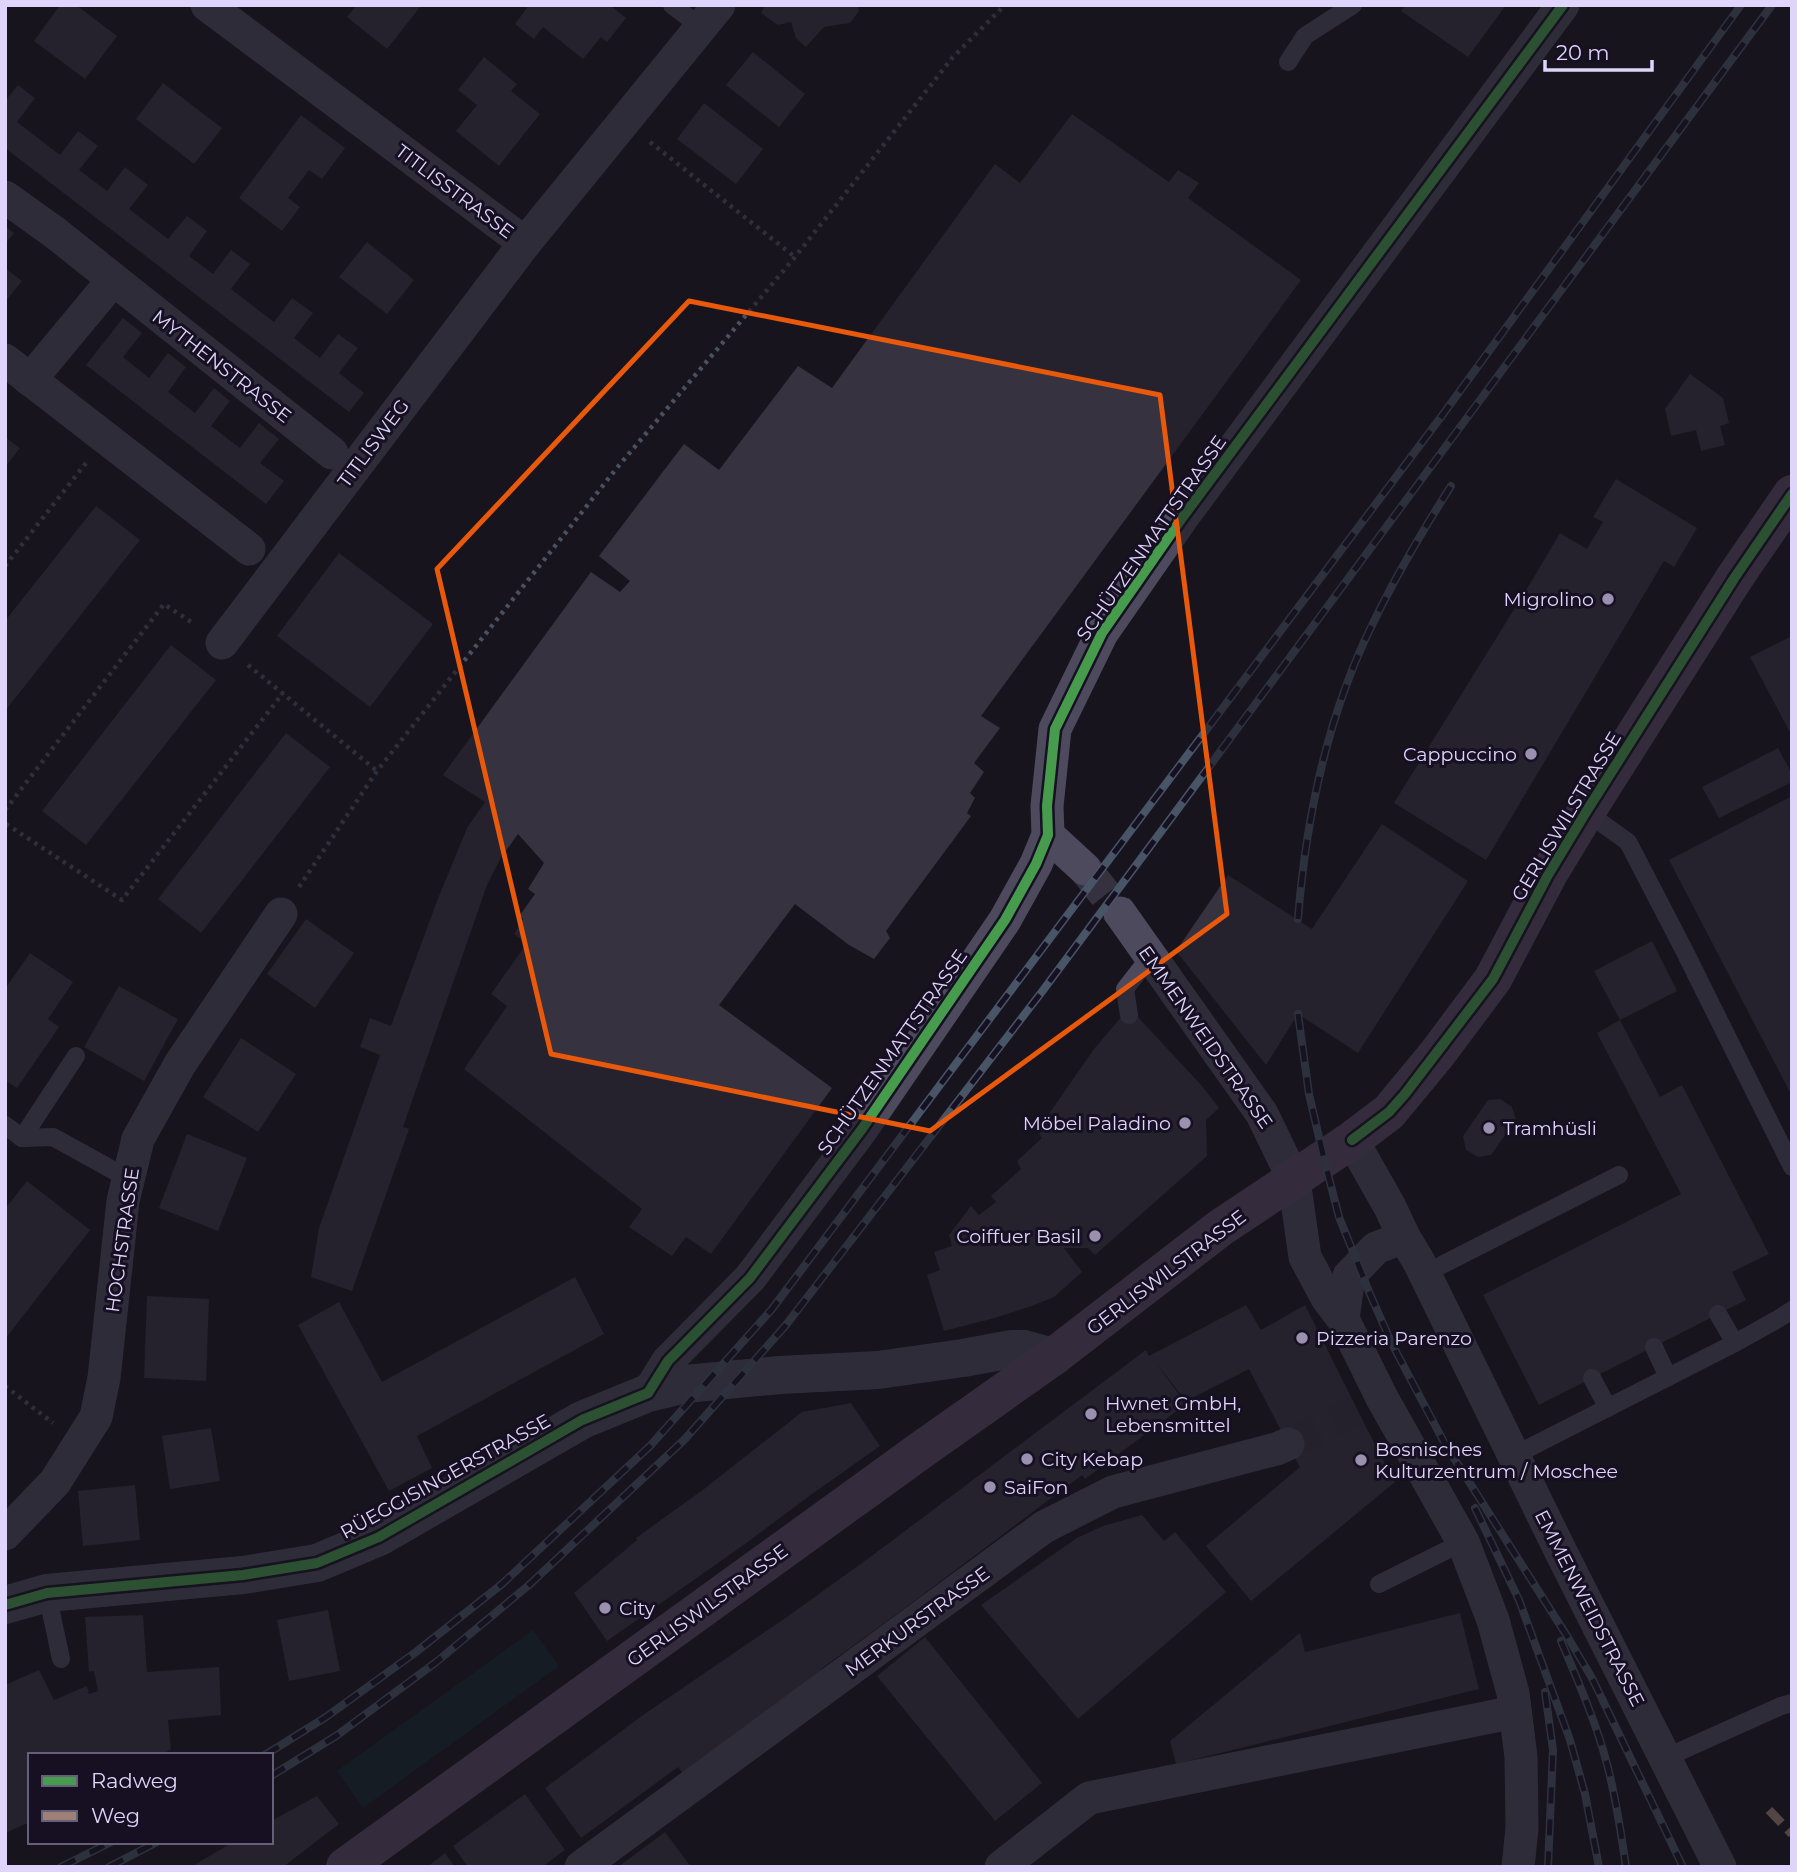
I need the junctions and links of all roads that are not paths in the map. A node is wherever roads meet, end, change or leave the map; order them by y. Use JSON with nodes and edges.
{"nodes":[{"id":1,"x":206,"y":5,"type":"edge"},
{"id":2,"x":672,"y":5,"type":"edge"},
{"id":3,"x":1353,"y":5,"type":"edge"},
{"id":4,"x":1563,"y":5,"type":"edge"},
{"id":5,"x":710,"y":16,"type":"edge"},
{"id":6,"x":1288,"y":62,"type":"dead end"},
{"id":7,"x":5,"y":197,"type":"edge"},
{"id":8,"x":525,"y":243,"type":"junction"},
{"id":9,"x":113,"y":280,"type":"junction"},
{"id":10,"x":18,"y":370,"type":"edge"},
{"id":11,"x":332,"y":453,"type":"dead end"},
{"id":12,"x":1792,"y":494,"type":"edge"},
{"id":13,"x":249,"y":549,"type":"dead end"},
{"id":14,"x":222,"y":643,"type":"road end"},
{"id":15,"x":1586,"y":811,"type":"junction"},
{"id":16,"x":1048,"y":835,"type":"junction"},
{"id":17,"x":1085,"y":869,"type":"tunnel mouth"},
{"id":18,"x":1120,"y":913,"type":"tunnel mouth"},
{"id":19,"x":281,"y":914,"type":"road end"},
{"id":20,"x":1150,"y":957,"type":"junction"},
{"id":21,"x":1129,"y":1015,"type":"dead end"},
{"id":22,"x":76,"y":1056,"type":"dead end"},
{"id":23,"x":5,"y":1125,"type":"edge"},
{"id":24,"x":22,"y":1138,"type":"junction"},
{"id":25,"x":1352,"y":1140,"type":"junction"},
{"id":26,"x":1792,"y":1167,"type":"edge"},
{"id":27,"x":1619,"y":1175,"type":"dead end"},
{"id":28,"x":129,"y":1179,"type":"junction"},
{"id":29,"x":1294,"y":1180,"type":"junction"},
{"id":30,"x":1404,"y":1237,"type":"junction"},
{"id":31,"x":1424,"y":1275,"type":"junction"},
{"id":32,"x":1792,"y":1310,"type":"edge"},
{"id":33,"x":1718,"y":1314,"type":"dead end"},
{"id":34,"x":1343,"y":1319,"type":"junction"},
{"id":35,"x":1735,"y":1343,"type":"junction"},
{"id":36,"x":1654,"y":1347,"type":"dead end"},
{"id":37,"x":1053,"y":1357,"type":"junction"},
{"id":38,"x":1668,"y":1377,"type":"junction"},
{"id":39,"x":1592,"y":1378,"type":"dead end"},
{"id":40,"x":648,"y":1393,"type":"junction"},
{"id":41,"x":1608,"y":1408,"type":"junction"},
{"id":42,"x":1288,"y":1444,"type":"tunnel mouth"},
{"id":43,"x":1515,"y":1455,"type":"junction"},
{"id":44,"x":5,"y":1534,"type":"edge"},
{"id":45,"x":1463,"y":1542,"type":"junction"},
{"id":46,"x":1379,"y":1584,"type":"dead end"},
{"id":47,"x":47,"y":1593,"type":"junction"},
{"id":48,"x":5,"y":1605,"type":"edge"},
{"id":49,"x":61,"y":1659,"type":"dead end"},
{"id":50,"x":1792,"y":1703,"type":"edge"},
{"id":51,"x":1515,"y":1712,"type":"junction"},
{"id":52,"x":1665,"y":1758,"type":"junction"},
{"id":53,"x":345,"y":1867,"type":"edge"},
{"id":54,"x":581,"y":1867,"type":"edge"},
{"id":55,"x":1001,"y":1867,"type":"edge"},
{"id":56,"x":1518,"y":1867,"type":"edge"},
{"id":57,"x":1720,"y":1867,"type":"edge"}],
"edges":[{"from":1,"to":8,"type":"street","name":"TITLISSTRASSE"},
{"from":2,"to":5,"type":"lane"},
{"from":3,"to":6,"type":"lane"},
{"from":4,"to":16,"type":"street","name":"SCHÜTZENMATTSTRASSE"},
{"from":5,"to":8,"type":"street","name":"TITLISSTRASSE"},
{"from":7,"to":9,"type":"street","name":"MYTHENSTRASSE"},
{"from":8,"to":14,"type":"street","name":"TITLISWEG"},
{"from":9,"to":10,"type":"street"},
{"from":9,"to":11,"type":"street","name":"MYTHENSTRASSE"},
{"from":10,"to":13,"type":"street"},
{"from":12,"to":15,"type":"main road","name":"GERLISWILSTRASSE"},
{"from":15,"to":25,"type":"main road","name":"GERLISWILSTRASSE"},
{"from":15,"to":26,"type":"lane"},
{"from":16,"to":17,"type":"street"},
{"from":16,"to":40,"type":"street","name":"SCHÜTZENMATTSTRASSE"},
{"from":18,"to":20,"type":"street","name":"EMMENWEIDSTRASSE"},
{"from":19,"to":28,"type":"street","name":"HOCHSTRASSE"},
{"from":20,"to":21,"type":"lane"},
{"from":20,"to":29,"type":"street","name":"EMMENWEIDSTRASSE"},
{"from":22,"to":24,"type":"lane"},
{"from":23,"to":24,"type":"lane"},
{"from":24,"to":28,"type":"lane"},
{"from":25,"to":29,"type":"main road","name":"GERLISWILSTRASSE"},
{"from":25,"to":30,"type":"street","name":"EMMENWEIDSTRASSE"},
{"from":27,"to":31,"type":"lane"},
{"from":28,"to":44,"type":"street","name":"HOCHSTRASSE"},
{"from":29,"to":34,"type":"street","name":"EMMENWEIDSTRASSE"},
{"from":29,"to":37,"type":"main road","name":"GERLISWILSTRASSE"},
{"from":30,"to":31,"type":"street","name":"EMMENWEIDSTRASSE"},
{"from":30,"to":34,"type":"street"},
{"from":31,"to":43,"type":"street","name":"EMMENWEIDSTRASSE"},
{"from":32,"to":35,"type":"lane"},
{"from":33,"to":35,"type":"lane"},
{"from":34,"to":45,"type":"street","name":"EMMENWEIDSTRASSE"},
{"from":35,"to":38,"type":"lane"},
{"from":36,"to":38,"type":"lane"},
{"from":37,"to":40,"type":"street","name":"RÜEGGISINGERSTRASSE"},
{"from":37,"to":53,"type":"main road","name":"GERLISWILSTRASSE"},
{"from":38,"to":41,"type":"lane"},
{"from":39,"to":41,"type":"lane"},
{"from":40,"to":47,"type":"street","name":"RÜEGGISINGERSTRASSE"},
{"from":41,"to":43,"type":"lane"},
{"from":42,"to":54,"type":"street","name":"MERKURSTRASSE"},
{"from":43,"to":52,"type":"street","name":"EMMENWEIDSTRASSE"},
{"from":45,"to":46,"type":"lane"},
{"from":45,"to":51,"type":"street","name":"EMMENWEIDSTRASSE"},
{"from":47,"to":48,"type":"street","name":"RÜEGGISINGERSTRASSE"},
{"from":47,"to":49,"type":"lane"},
{"from":50,"to":52,"type":"lane"},
{"from":51,"to":55,"type":"street"},
{"from":51,"to":56,"type":"street","name":"EMMENWEIDSTRASSE"},
{"from":52,"to":57,"type":"street","name":"EMMENWEIDSTRASSE"}]}
